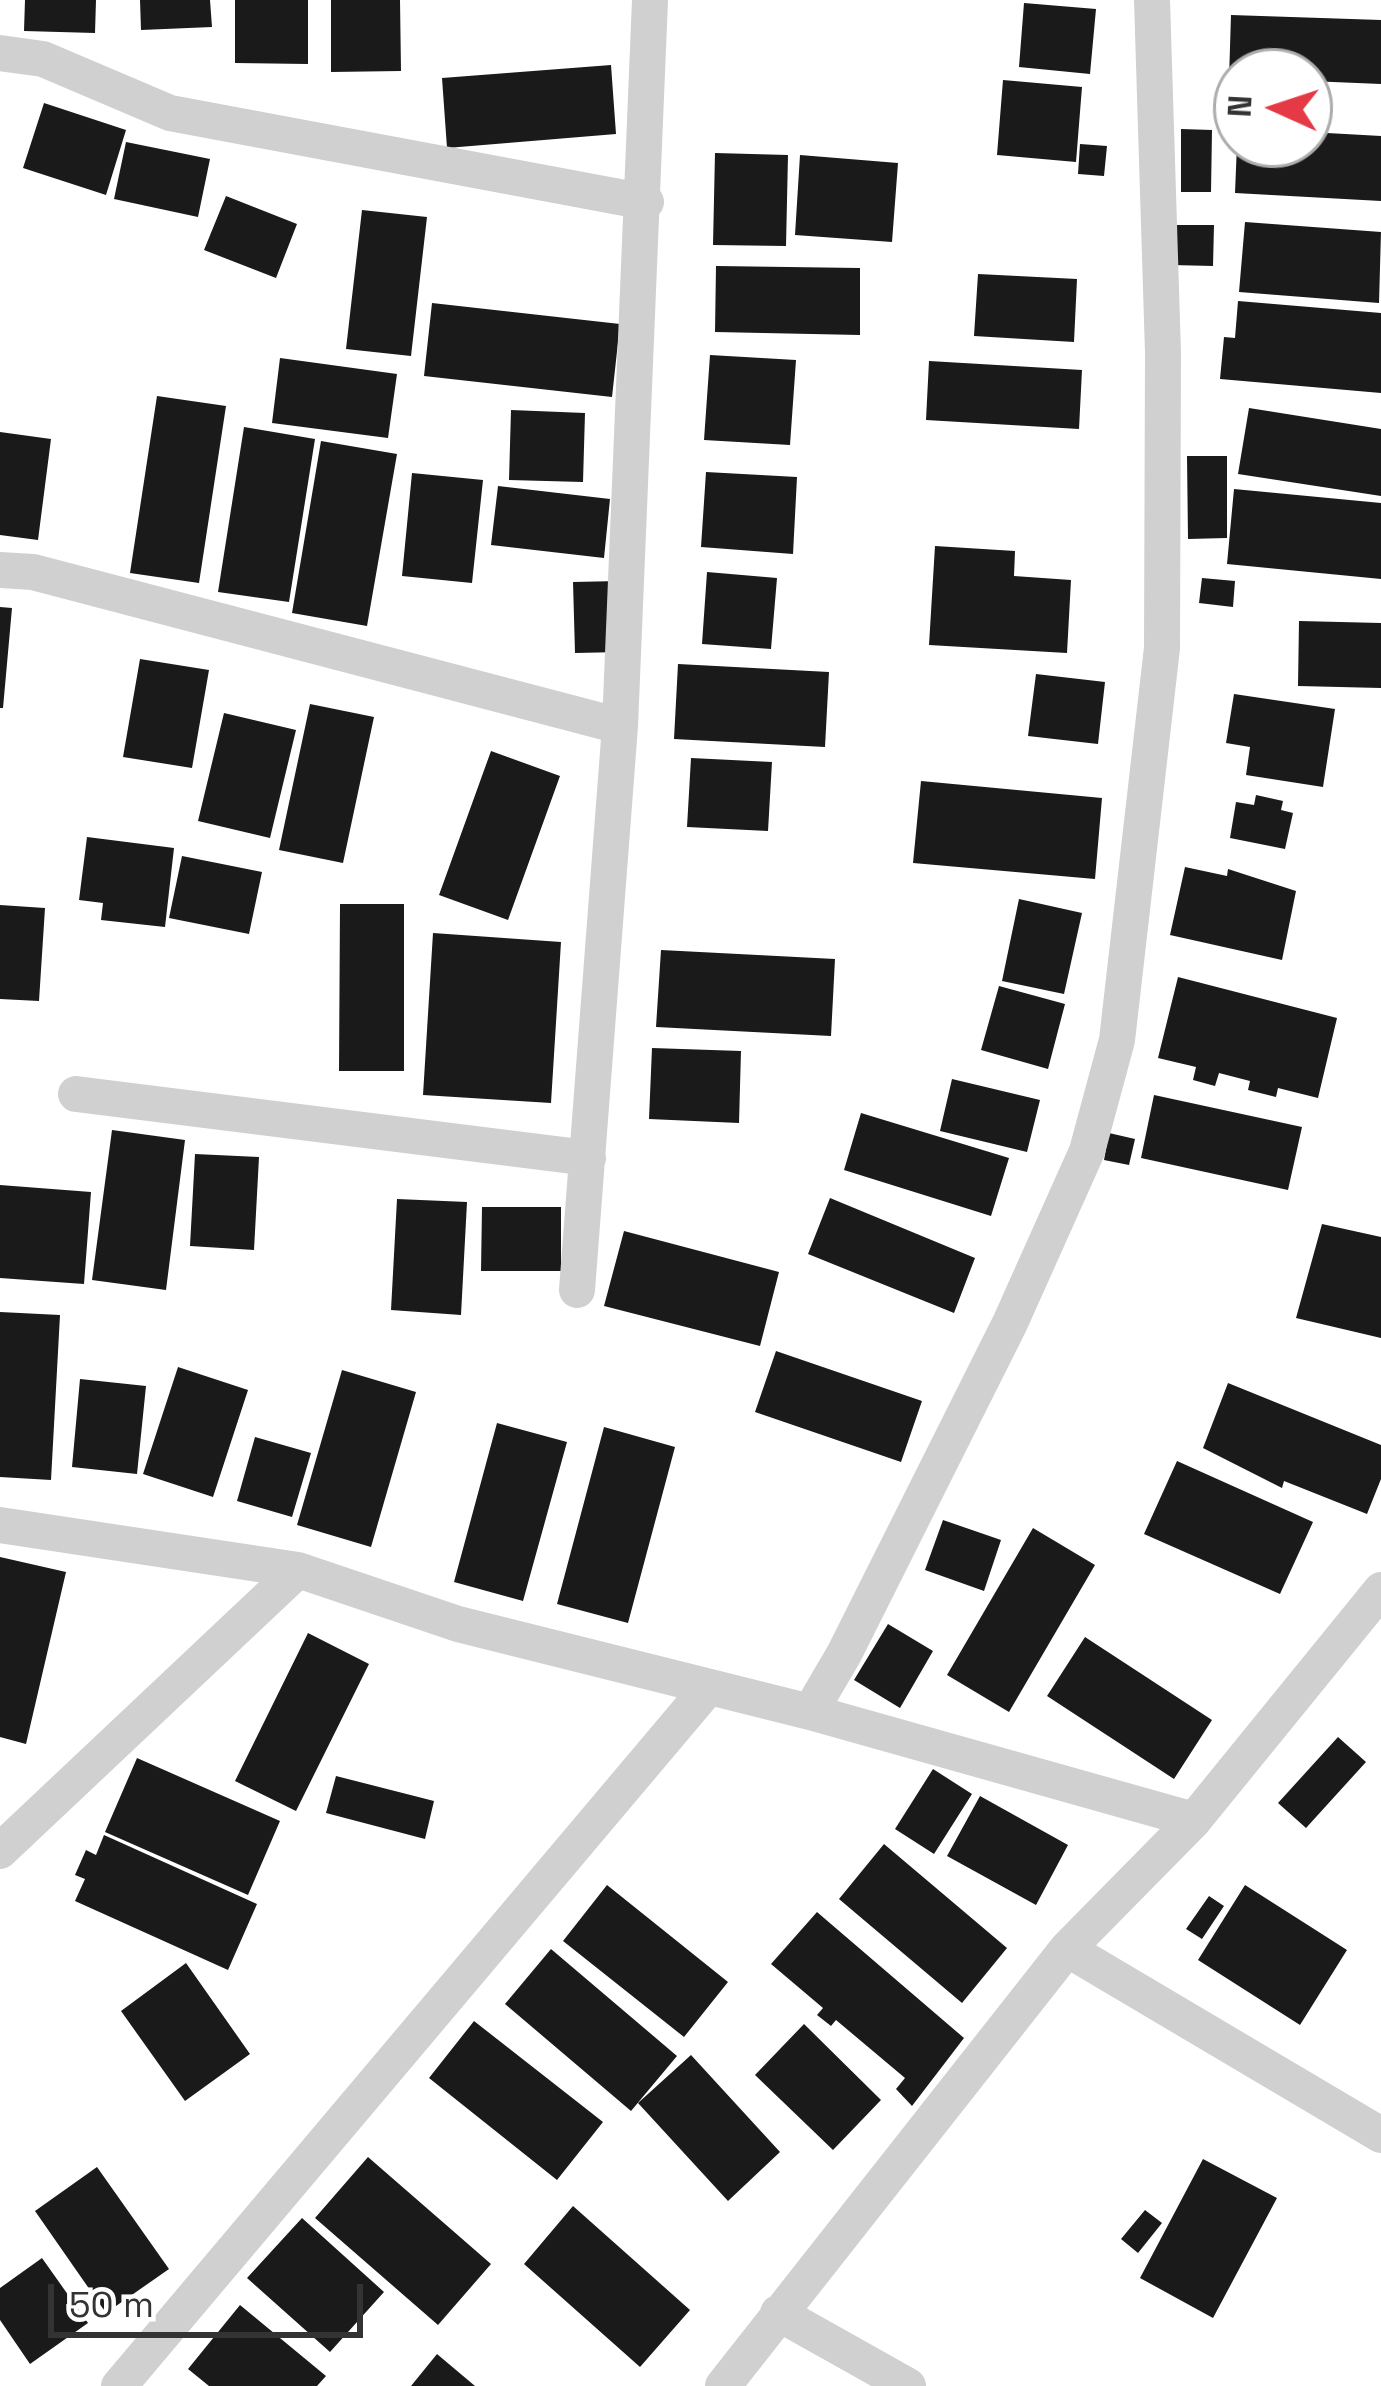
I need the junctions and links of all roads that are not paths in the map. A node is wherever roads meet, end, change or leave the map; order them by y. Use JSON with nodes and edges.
{"nodes":[{"id":1,"x":650,"y":0,"type":"edge"},
{"id":2,"x":1152,"y":0,"type":"edge"},
{"id":3,"x":0,"y":53,"type":"edge"},
{"id":4,"x":646,"y":202,"type":"junction"},
{"id":5,"x":0,"y":570,"type":"edge"},
{"id":6,"x":620,"y":726,"type":"junction"},
{"id":7,"x":76,"y":1094,"type":"dead end"},
{"id":8,"x":588,"y":1158,"type":"junction"},
{"id":9,"x":577,"y":1290,"type":"dead end"},
{"id":10,"x":0,"y":1525,"type":"edge"},
{"id":11,"x":298,"y":1570,"type":"junction"},
{"id":12,"x":1381,"y":1590,"type":"edge"},
{"id":13,"x":707,"y":1689,"type":"junction"},
{"id":14,"x":810,"y":1712,"type":"junction"},
{"id":15,"x":1194,"y":1820,"type":"junction"},
{"id":16,"x":0,"y":1851,"type":"edge"},
{"id":17,"x":1067,"y":1949,"type":"junction"},
{"id":18,"x":1381,"y":2135,"type":"edge"},
{"id":19,"x":778,"y":2313,"type":"junction"},
{"id":20,"x":119,"y":2386,"type":"edge"},
{"id":21,"x":724,"y":2386,"type":"edge"},
{"id":22,"x":908,"y":2386,"type":"edge"}],
"edges":[{"from":1,"to":4,"type":"street"},
{"from":2,"to":14,"type":"street"},
{"from":3,"to":4,"type":"street"},
{"from":4,"to":6,"type":"street"},
{"from":5,"to":6,"type":"street"},
{"from":6,"to":8,"type":"street"},
{"from":7,"to":8,"type":"street"},
{"from":8,"to":9,"type":"street"},
{"from":10,"to":11,"type":"street"},
{"from":11,"to":13,"type":"street"},
{"from":11,"to":16,"type":"street"},
{"from":12,"to":15,"type":"street"},
{"from":13,"to":14,"type":"street"},
{"from":13,"to":20,"type":"street"},
{"from":14,"to":15,"type":"street"},
{"from":15,"to":17,"type":"street"},
{"from":17,"to":18,"type":"street"},
{"from":17,"to":19,"type":"street"},
{"from":19,"to":21,"type":"street"},
{"from":19,"to":22,"type":"street"}]}
